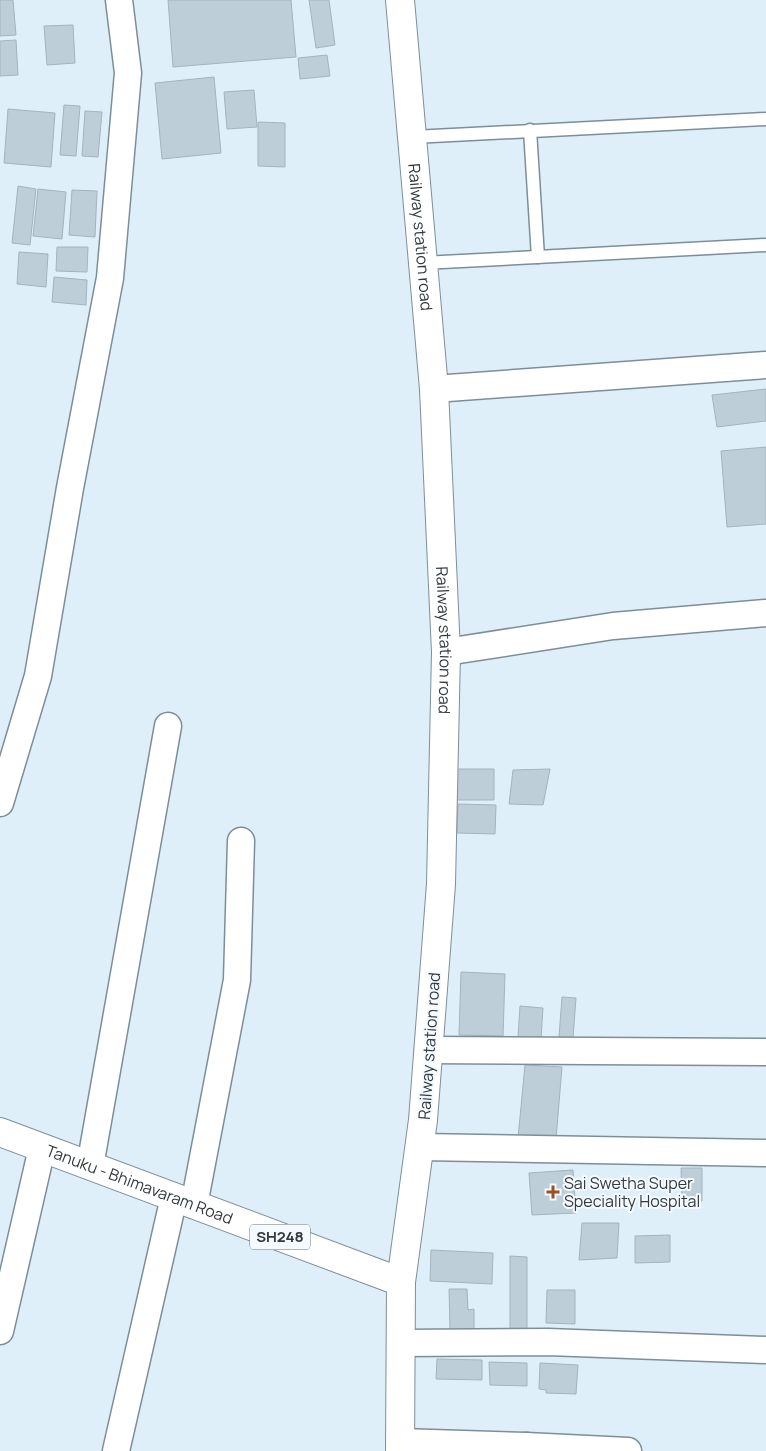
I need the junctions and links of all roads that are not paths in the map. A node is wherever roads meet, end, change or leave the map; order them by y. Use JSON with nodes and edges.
{"nodes":[{"id":1,"x":119,"y":0,"type":"edge"},
{"id":2,"x":400,"y":0,"type":"edge"},
{"id":3,"x":766,"y":119,"type":"edge"},
{"id":4,"x":530,"y":130,"type":"junction"},
{"id":5,"x":413,"y":137,"type":"junction"},
{"id":6,"x":766,"y":245,"type":"edge"},
{"id":7,"x":538,"y":257,"type":"junction"},
{"id":8,"x":423,"y":263,"type":"junction"},
{"id":9,"x":766,"y":365,"type":"edge"},
{"id":10,"x":434,"y":389,"type":"junction"},
{"id":11,"x":766,"y":613,"type":"edge"},
{"id":12,"x":446,"y":652,"type":"junction"},
{"id":13,"x":168,"y":726,"type":"dead end"},
{"id":14,"x":0,"y":803,"type":"edge"},
{"id":15,"x":241,"y":842,"type":"dead end"},
{"id":16,"x":428,"y":1050,"type":"junction"},
{"id":17,"x":766,"y":1052,"type":"edge"},
{"id":18,"x":0,"y":1132,"type":"edge"},
{"id":19,"x":420,"y":1147,"type":"junction"},
{"id":20,"x":42,"y":1148,"type":"junction"},
{"id":21,"x":766,"y":1153,"type":"edge"},
{"id":22,"x":90,"y":1166,"type":"junction"},
{"id":23,"x":184,"y":1201,"type":"junction"},
{"id":24,"x":401,"y":1282,"type":"junction"},
{"id":25,"x":0,"y":1331,"type":"edge"},
{"id":26,"x":400,"y":1343,"type":"junction"},
{"id":27,"x":766,"y":1350,"type":"edge"},
{"id":28,"x":400,"y":1447,"type":"edge"},
{"id":29,"x":526,"y":1449,"type":"edge"},
{"id":30,"x":116,"y":1451,"type":"edge"},
{"id":31,"x":628,"y":1451,"type":"edge"}],
"edges":[{"from":1,"to":14,"type":"street"},
{"from":2,"to":5,"type":"street","name":"Railway station road"},
{"from":3,"to":4,"type":"lane"},
{"from":4,"to":5,"type":"lane"},
{"from":4,"to":7,"type":"lane"},
{"from":5,"to":8,"type":"street","name":"Railway station road"},
{"from":6,"to":7,"type":"lane"},
{"from":7,"to":8,"type":"lane"},
{"from":8,"to":10,"type":"street","name":"Railway station road"},
{"from":9,"to":10,"type":"street"},
{"from":10,"to":12,"type":"street","name":"Railway station road"},
{"from":11,"to":12,"type":"street"},
{"from":12,"to":16,"type":"street","name":"Railway station road"},
{"from":13,"to":22,"type":"street"},
{"from":15,"to":23,"type":"street"},
{"from":16,"to":17,"type":"street"},
{"from":16,"to":19,"type":"street","name":"Railway station road"},
{"from":18,"to":20,"type":"street","name":"Tanuku - Bhimavaram Road","number":"SH248"},
{"from":19,"to":21,"type":"street"},
{"from":19,"to":24,"type":"street","name":"Railway station road"},
{"from":20,"to":22,"type":"street","name":"Tanuku - Bhimavaram Road","number":"SH248"},
{"from":20,"to":25,"type":"street"},
{"from":22,"to":23,"type":"street","name":"Tanuku - Bhimavaram Road","number":"SH248"},
{"from":23,"to":24,"type":"street","name":"Tanuku - Bhimavaram Road","number":"SH248"},
{"from":23,"to":30,"type":"street"},
{"from":24,"to":26,"type":"street"},
{"from":26,"to":27,"type":"street"},
{"from":26,"to":28,"type":"street"},
{"from":28,"to":29,"type":"street"},
{"from":29,"to":31,"type":"street"}]}
